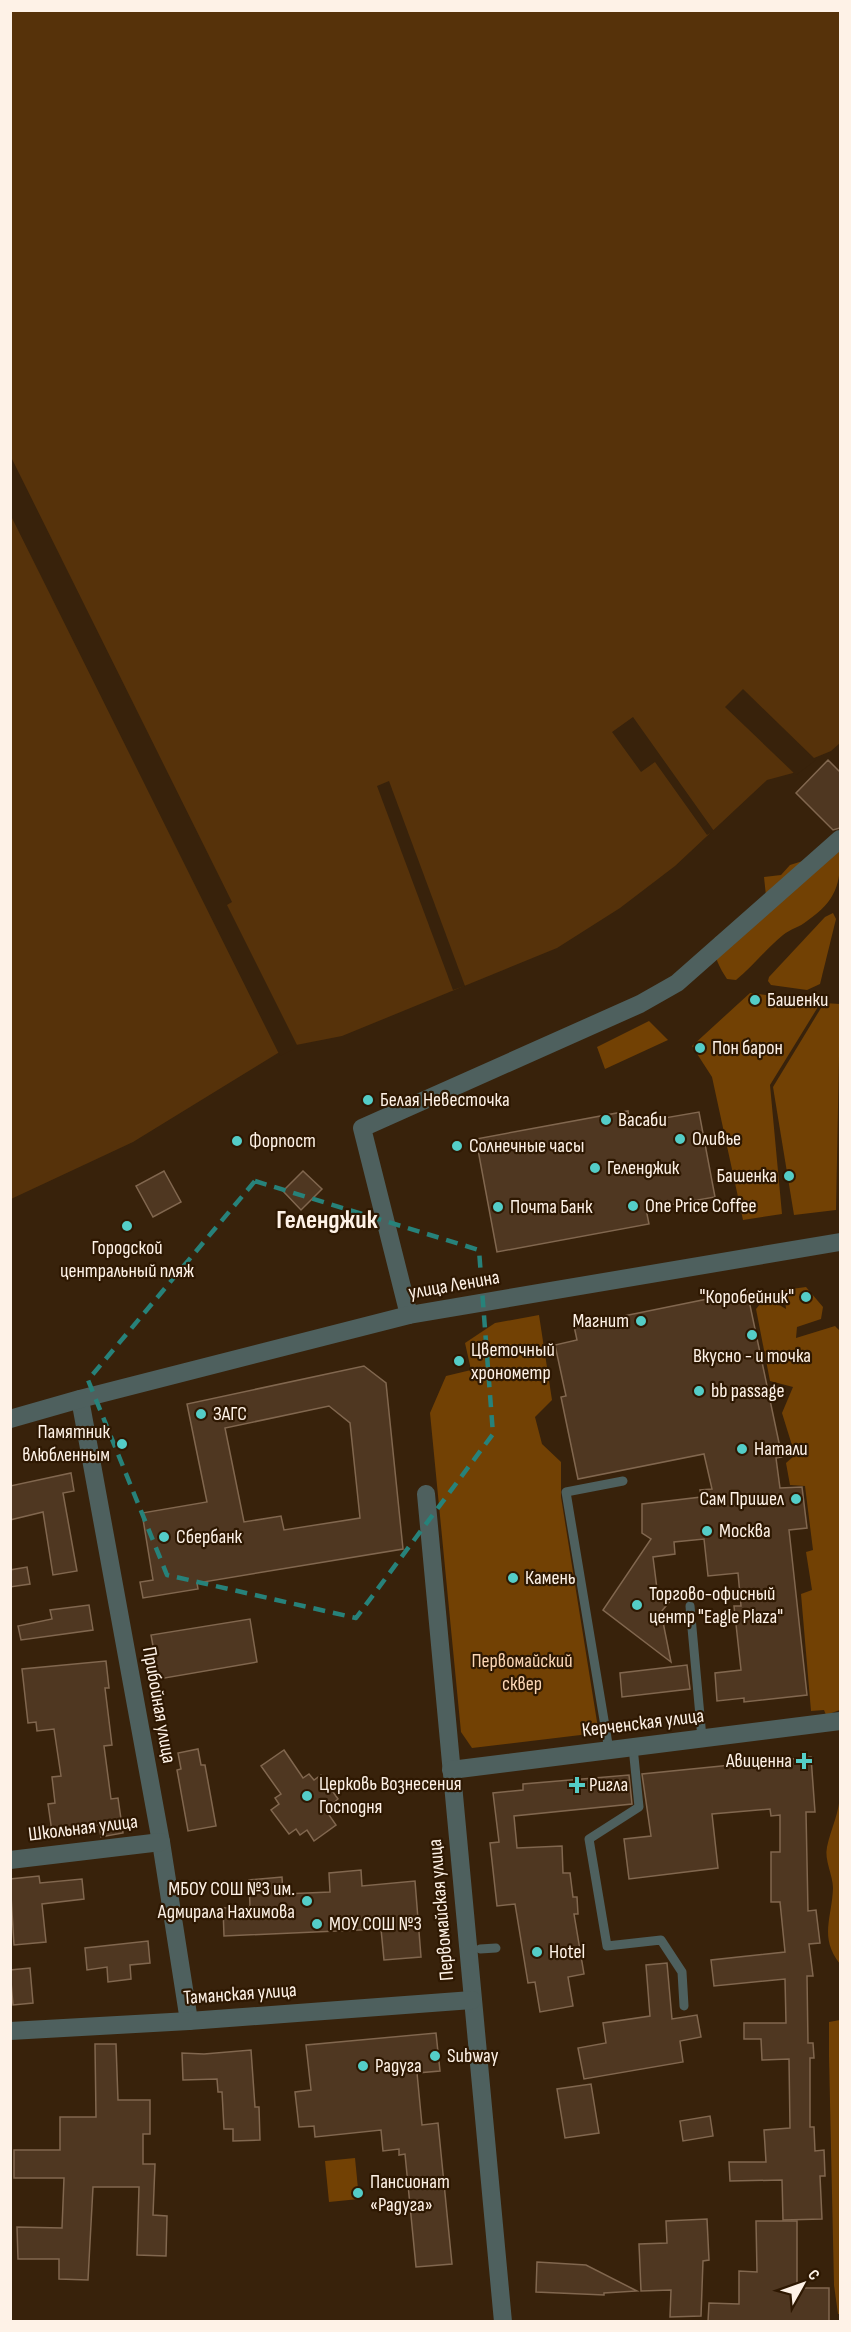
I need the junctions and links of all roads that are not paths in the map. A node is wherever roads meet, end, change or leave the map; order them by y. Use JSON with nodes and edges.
{"nodes":[{"id":1,"x":840,"y":838,"type":"edge"},
{"id":2,"x":840,"y":1242,"type":"edge"},
{"id":3,"x":409,"y":1315,"type":"junction"},
{"id":4,"x":80,"y":1399,"type":"junction"},
{"id":5,"x":10,"y":1419,"type":"edge"},
{"id":6,"x":623,"y":1481,"type":"dead end"},
{"id":7,"x":426,"y":1494,"type":"dead end"},
{"id":8,"x":690,"y":1606,"type":"dead end"},
{"id":9,"x":840,"y":1721,"type":"edge"},
{"id":10,"x":702,"y":1738,"type":"junction"},
{"id":11,"x":633,"y":1747,"type":"junction"},
{"id":12,"x":609,"y":1750,"type":"junction"},
{"id":13,"x":451,"y":1770,"type":"junction"},
{"id":14,"x":161,"y":1842,"type":"junction"},
{"id":15,"x":10,"y":1860,"type":"edge"},
{"id":16,"x":496,"y":1948,"type":"dead end"},
{"id":17,"x":480,"y":1949,"type":"dead end"},
{"id":18,"x":472,"y":2000,"type":"junction"},
{"id":19,"x":684,"y":2006,"type":"dead end"},
{"id":20,"x":189,"y":2021,"type":"junction"},
{"id":21,"x":10,"y":2031,"type":"edge"},
{"id":22,"x":503,"y":2322,"type":"edge"}],
"edges":[{"from":1,"to":3,"type":"street"},
{"from":2,"to":3,"type":"street","name":"улица Ленина"},
{"from":3,"to":4,"type":"street","name":"улица Ленина"},
{"from":4,"to":5,"type":"street","name":"улица Ленина"},
{"from":4,"to":14,"type":"street","name":"Прибойная улица"},
{"from":6,"to":12,"type":"lane"},
{"from":7,"to":13,"type":"street","name":"Первомайская улица"},
{"from":8,"to":10,"type":"lane"},
{"from":9,"to":10,"type":"street","name":"Керченская улица"},
{"from":10,"to":11,"type":"street","name":"Керченская улица"},
{"from":11,"to":12,"type":"street","name":"Керченская улица"},
{"from":11,"to":19,"type":"lane"},
{"from":12,"to":13,"type":"street","name":"Керченская улица"},
{"from":13,"to":18,"type":"street","name":"Первомайская улица"},
{"from":14,"to":15,"type":"street","name":"Школьная улица"},
{"from":14,"to":20,"type":"street","name":"Прибойная улица"},
{"from":16,"to":17,"type":"lane"},
{"from":18,"to":20,"type":"street","name":"Таманская улица"},
{"from":18,"to":22,"type":"street","name":"Первомайская улица"},
{"from":20,"to":21,"type":"street","name":"Таманская улица"}]}
